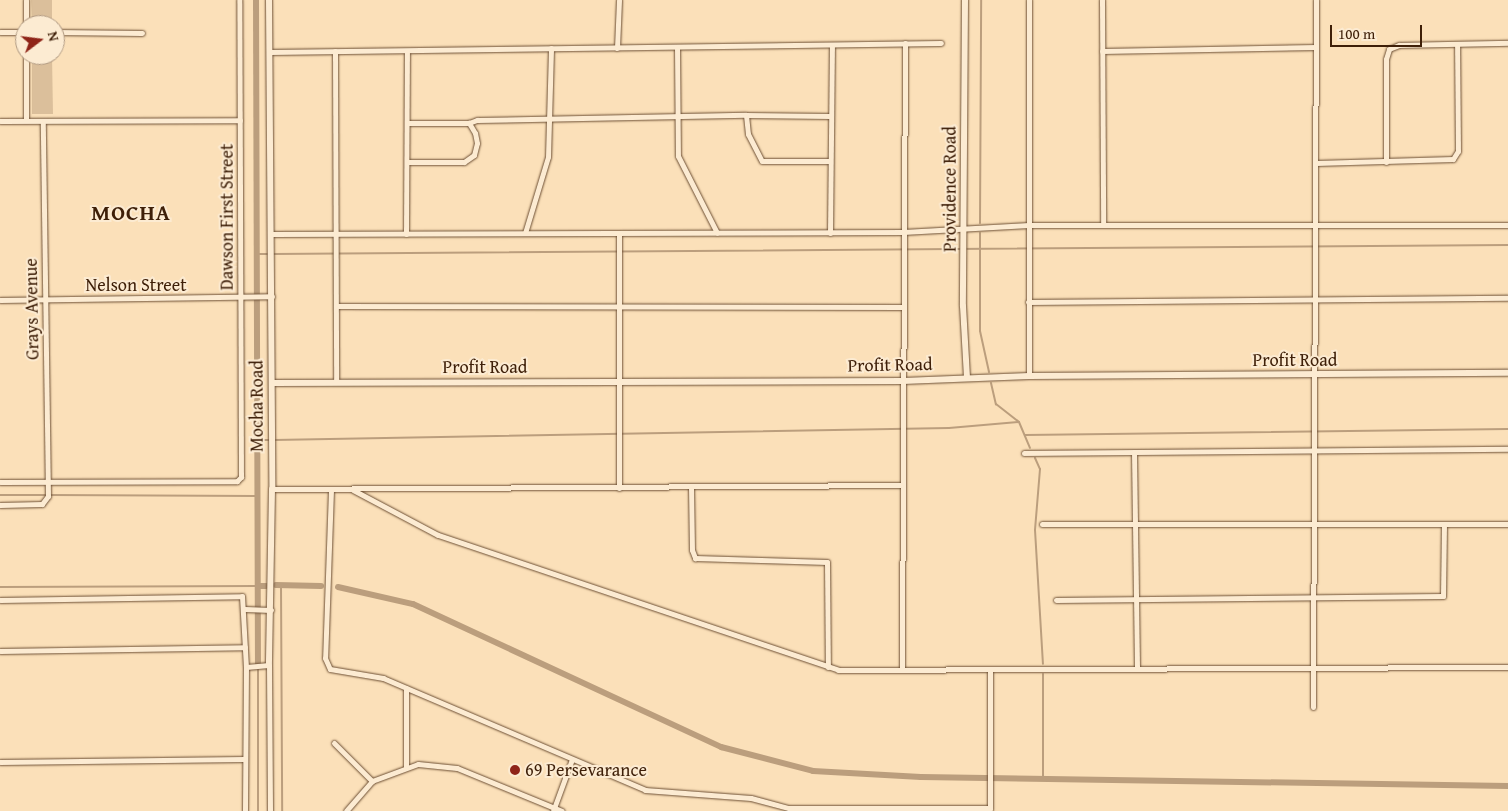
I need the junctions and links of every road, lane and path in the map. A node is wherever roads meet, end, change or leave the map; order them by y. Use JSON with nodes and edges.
{"nodes":[{"id":1,"x":26,"y":0,"type":"edge"},
{"id":2,"x":239,"y":0,"type":"edge"},
{"id":3,"x":269,"y":0,"type":"edge"},
{"id":4,"x":619,"y":0,"type":"edge"},
{"id":5,"x":965,"y":0,"type":"edge"},
{"id":6,"x":1029,"y":0,"type":"edge"},
{"id":7,"x":1102,"y":0,"type":"edge"},
{"id":8,"x":1316,"y":0,"type":"edge"},
{"id":9,"x":26,"y":15,"type":"edge"},
{"id":10,"x":0,"y":32,"type":"edge"},
{"id":11,"x":15,"y":32,"type":"edge"},
{"id":12,"x":65,"y":32,"type":"edge"},
{"id":13,"x":142,"y":33,"type":"dead end"},
{"id":14,"x":905,"y":43,"type":"junction"},
{"id":15,"x":941,"y":43,"type":"dead end"},
{"id":16,"x":1508,"y":43,"type":"edge"},
{"id":17,"x":832,"y":44,"type":"junction"},
{"id":18,"x":1457,"y":44,"type":"junction"},
{"id":19,"x":677,"y":47,"type":"junction"},
{"id":20,"x":1316,"y":47,"type":"junction"},
{"id":21,"x":551,"y":48,"type":"junction"},
{"id":22,"x":617,"y":48,"type":"junction"},
{"id":23,"x":336,"y":51,"type":"junction"},
{"id":24,"x":1102,"y":51,"type":"junction"},
{"id":25,"x":270,"y":52,"type":"junction"},
{"id":26,"x":407,"y":52,"type":"junction"},
{"id":27,"x":26,"y":65,"type":"edge"},
{"id":28,"x":746,"y":115,"type":"junction"},
{"id":29,"x":830,"y":116,"type":"junction"},
{"id":30,"x":677,"y":117,"type":"junction"},
{"id":31,"x":551,"y":119,"type":"junction"},
{"id":32,"x":26,"y":120,"type":"junction"},
{"id":33,"x":240,"y":120,"type":"junction"},
{"id":34,"x":0,"y":121,"type":"edge"},
{"id":35,"x":42,"y":121,"type":"junction"},
{"id":36,"x":469,"y":123,"type":"junction"},
{"id":37,"x":407,"y":124,"type":"junction"},
{"id":38,"x":830,"y":161,"type":"junction"},
{"id":39,"x":407,"y":162,"type":"junction"},
{"id":40,"x":1386,"y":162,"type":"junction"},
{"id":41,"x":1316,"y":163,"type":"junction"},
{"id":42,"x":1029,"y":225,"type":"junction"},
{"id":43,"x":1103,"y":225,"type":"junction"},
{"id":44,"x":1316,"y":225,"type":"junction"},
{"id":45,"x":1508,"y":225,"type":"edge"},
{"id":46,"x":965,"y":228,"type":"junction"},
{"id":47,"x":830,"y":232,"type":"junction"},
{"id":48,"x":903,"y":232,"type":"junction"},
{"id":49,"x":336,"y":233,"type":"junction"},
{"id":50,"x":618,"y":233,"type":"junction"},
{"id":51,"x":717,"y":233,"type":"junction"},
{"id":52,"x":272,"y":234,"type":"junction"},
{"id":53,"x":406,"y":234,"type":"junction"},
{"id":54,"x":525,"y":234,"type":"junction"},
{"id":55,"x":268,"y":296,"type":"junction"},
{"id":56,"x":241,"y":298,"type":"junction"},
{"id":57,"x":1508,"y":298,"type":"edge"},
{"id":58,"x":1315,"y":299,"type":"junction"},
{"id":59,"x":0,"y":300,"type":"edge"},
{"id":60,"x":46,"y":300,"type":"junction"},
{"id":61,"x":1028,"y":302,"type":"junction"},
{"id":62,"x":336,"y":306,"type":"junction"},
{"id":63,"x":619,"y":307,"type":"junction"},
{"id":64,"x":903,"y":307,"type":"junction"},
{"id":65,"x":1508,"y":373,"type":"edge"},
{"id":66,"x":1314,"y":375,"type":"junction"},
{"id":67,"x":1029,"y":376,"type":"junction"},
{"id":68,"x":967,"y":378,"type":"junction"},
{"id":69,"x":903,"y":381,"type":"junction"},
{"id":70,"x":272,"y":382,"type":"junction"},
{"id":71,"x":336,"y":382,"type":"junction"},
{"id":72,"x":618,"y":382,"type":"junction"},
{"id":73,"x":1314,"y":450,"type":"junction"},
{"id":74,"x":1508,"y":450,"type":"edge"},
{"id":75,"x":1134,"y":452,"type":"junction"},
{"id":76,"x":1024,"y":453,"type":"dead end"},
{"id":77,"x":47,"y":481,"type":"junction"},
{"id":78,"x":0,"y":482,"type":"edge"},
{"id":79,"x":903,"y":485,"type":"junction"},
{"id":80,"x":691,"y":487,"type":"junction"},
{"id":81,"x":619,"y":488,"type":"junction"},
{"id":82,"x":272,"y":489,"type":"junction"},
{"id":83,"x":331,"y":490,"type":"junction"},
{"id":84,"x":353,"y":490,"type":"junction"},
{"id":85,"x":0,"y":505,"type":"edge"},
{"id":86,"x":1135,"y":523,"type":"junction"},
{"id":87,"x":1042,"y":524,"type":"dead end"},
{"id":88,"x":1315,"y":524,"type":"junction"},
{"id":89,"x":1508,"y":524,"type":"edge"},
{"id":90,"x":1444,"y":525,"type":"junction"},
{"id":91,"x":1136,"y":598,"type":"junction"},
{"id":92,"x":1314,"y":599,"type":"junction"},
{"id":93,"x":0,"y":600,"type":"edge"},
{"id":94,"x":1056,"y":600,"type":"dead end"},
{"id":95,"x":245,"y":609,"type":"junction"},
{"id":96,"x":268,"y":610,"type":"junction"},
{"id":97,"x":245,"y":647,"type":"junction"},
{"id":98,"x":0,"y":651,"type":"edge"},
{"id":99,"x":270,"y":665,"type":"junction"},
{"id":100,"x":246,"y":667,"type":"junction"},
{"id":101,"x":828,"y":667,"type":"junction"},
{"id":102,"x":1508,"y":667,"type":"edge"},
{"id":103,"x":1313,"y":668,"type":"junction"},
{"id":104,"x":1137,"y":669,"type":"junction"},
{"id":105,"x":902,"y":670,"type":"junction"},
{"id":106,"x":990,"y":670,"type":"junction"},
{"id":107,"x":406,"y":688,"type":"junction"},
{"id":108,"x":1313,"y":707,"type":"dead end"},
{"id":109,"x":334,"y":743,"type":"dead end"},
{"id":110,"x":244,"y":759,"type":"junction"},
{"id":111,"x":572,"y":759,"type":"junction"},
{"id":112,"x":0,"y":762,"type":"edge"},
{"id":113,"x":406,"y":766,"type":"junction"},
{"id":114,"x":372,"y":781,"type":"junction"},
{"id":115,"x":554,"y":809,"type":"edge"},
{"id":116,"x":990,"y":809,"type":"edge"},
{"id":117,"x":245,"y":811,"type":"edge"},
{"id":118,"x":270,"y":811,"type":"edge"},
{"id":119,"x":346,"y":811,"type":"edge"},
{"id":120,"x":562,"y":811,"type":"edge"}],
"edges":[{"from":1,"to":9,"type":"street"},
{"from":2,"to":33,"type":"street","name":"Dawson First Street"},
{"from":3,"to":25,"type":"street","name":"Mocha Road"},
{"from":4,"to":22,"type":"street"},
{"from":5,"to":46,"type":"street","name":"Providence Road"},
{"from":6,"to":42,"type":"street"},
{"from":7,"to":24,"type":"street"},
{"from":8,"to":20,"type":"street"},
{"from":10,"to":11,"type":"street"},
{"from":12,"to":13,"type":"street"},
{"from":14,"to":15,"type":"street"},
{"from":14,"to":17,"type":"street"},
{"from":14,"to":48,"type":"street"},
{"from":16,"to":18,"type":"street"},
{"from":17,"to":19,"type":"street"},
{"from":17,"to":29,"type":"street"},
{"from":18,"to":40,"type":"street"},
{"from":18,"to":40,"type":"street"},
{"from":19,"to":22,"type":"street"},
{"from":19,"to":30,"type":"street"},
{"from":20,"to":24,"type":"street"},
{"from":20,"to":41,"type":"street"},
{"from":21,"to":22,"type":"street"},
{"from":21,"to":26,"type":"street"},
{"from":21,"to":31,"type":"street"},
{"from":23,"to":25,"type":"street"},
{"from":23,"to":26,"type":"street"},
{"from":23,"to":49,"type":"street"},
{"from":24,"to":43,"type":"street"},
{"from":25,"to":52,"type":"street","name":"Mocha Road"},
{"from":26,"to":37,"type":"street"},
{"from":27,"to":32,"type":"street"},
{"from":28,"to":29,"type":"street"},
{"from":28,"to":30,"type":"street"},
{"from":28,"to":38,"type":"street"},
{"from":29,"to":38,"type":"street"},
{"from":30,"to":31,"type":"street"},
{"from":30,"to":51,"type":"street"},
{"from":31,"to":36,"type":"street"},
{"from":31,"to":54,"type":"street"},
{"from":32,"to":34,"type":"street"},
{"from":32,"to":35,"type":"street"},
{"from":33,"to":35,"type":"street"},
{"from":33,"to":56,"type":"street","name":"Dawson First Street"},
{"from":35,"to":60,"type":"street","name":"Grays Avenue"},
{"from":36,"to":37,"type":"street"},
{"from":36,"to":39,"type":"street"},
{"from":37,"to":39,"type":"street"},
{"from":38,"to":47,"type":"street"},
{"from":39,"to":53,"type":"street"},
{"from":40,"to":41,"type":"street"},
{"from":41,"to":44,"type":"street"},
{"from":42,"to":43,"type":"street"},
{"from":42,"to":46,"type":"street"},
{"from":42,"to":61,"type":"street"},
{"from":43,"to":44,"type":"street"},
{"from":44,"to":45,"type":"street"},
{"from":44,"to":58,"type":"street"},
{"from":46,"to":48,"type":"street"},
{"from":46,"to":68,"type":"street","name":"Providence Road"},
{"from":47,"to":48,"type":"street"},
{"from":47,"to":51,"type":"street"},
{"from":48,"to":64,"type":"street"},
{"from":49,"to":52,"type":"street"},
{"from":49,"to":53,"type":"street"},
{"from":49,"to":62,"type":"street"},
{"from":50,"to":51,"type":"street"},
{"from":50,"to":54,"type":"street"},
{"from":50,"to":63,"type":"street"},
{"from":52,"to":55,"type":"street","name":"Mocha Road"},
{"from":53,"to":54,"type":"street"},
{"from":55,"to":56,"type":"street","name":"Nelson Street"},
{"from":55,"to":70,"type":"street","name":"Mocha Road"},
{"from":56,"to":60,"type":"street","name":"Nelson Street"},
{"from":56,"to":77,"type":"street","name":"Dawson First Street"},
{"from":57,"to":58,"type":"street"},
{"from":58,"to":61,"type":"street"},
{"from":58,"to":66,"type":"street"},
{"from":59,"to":60,"type":"street","name":"Nelson Street"},
{"from":60,"to":77,"type":"street","name":"Grays Avenue"},
{"from":61,"to":67,"type":"street"},
{"from":62,"to":63,"type":"street"},
{"from":62,"to":71,"type":"street"},
{"from":63,"to":64,"type":"street"},
{"from":63,"to":72,"type":"street"},
{"from":64,"to":69,"type":"street"},
{"from":65,"to":66,"type":"street","name":"Profit Road"},
{"from":66,"to":67,"type":"street","name":"Profit Road"},
{"from":66,"to":73,"type":"street"},
{"from":67,"to":68,"type":"street","name":"Profit Road"},
{"from":68,"to":69,"type":"street","name":"Profit Road"},
{"from":69,"to":72,"type":"street","name":"Profit Road"},
{"from":69,"to":79,"type":"street"},
{"from":70,"to":71,"type":"street","name":"Profit Road"},
{"from":70,"to":82,"type":"street","name":"Mocha Road"},
{"from":71,"to":72,"type":"street","name":"Profit Road"},
{"from":72,"to":81,"type":"street"},
{"from":73,"to":74,"type":"street"},
{"from":73,"to":75,"type":"street"},
{"from":73,"to":88,"type":"street"},
{"from":75,"to":76,"type":"street"},
{"from":75,"to":86,"type":"street"},
{"from":77,"to":78,"type":"street"},
{"from":77,"to":85,"type":"street","name":"Grays Avenue"},
{"from":79,"to":80,"type":"street"},
{"from":79,"to":105,"type":"street"},
{"from":80,"to":81,"type":"street"},
{"from":80,"to":101,"type":"street"},
{"from":81,"to":84,"type":"street"},
{"from":82,"to":83,"type":"street"},
{"from":82,"to":96,"type":"street","name":"Mocha Road"},
{"from":83,"to":84,"type":"street"},
{"from":83,"to":107,"type":"street"},
{"from":84,"to":101,"type":"street"},
{"from":86,"to":87,"type":"street"},
{"from":86,"to":88,"type":"street"},
{"from":86,"to":91,"type":"street"},
{"from":88,"to":90,"type":"street"},
{"from":88,"to":92,"type":"street"},
{"from":89,"to":90,"type":"street"},
{"from":90,"to":92,"type":"street"},
{"from":91,"to":92,"type":"street"},
{"from":91,"to":94,"type":"street"},
{"from":91,"to":104,"type":"street"},
{"from":92,"to":103,"type":"street"},
{"from":93,"to":95,"type":"street"},
{"from":95,"to":96,"type":"street"},
{"from":95,"to":97,"type":"street"},
{"from":96,"to":99,"type":"street","name":"Mocha Road"},
{"from":97,"to":98,"type":"street"},
{"from":97,"to":100,"type":"street"},
{"from":99,"to":100,"type":"street"},
{"from":99,"to":118,"type":"street","name":"Mocha Road"},
{"from":100,"to":110,"type":"street"},
{"from":101,"to":105,"type":"street"},
{"from":102,"to":103,"type":"street"},
{"from":103,"to":104,"type":"street"},
{"from":103,"to":108,"type":"street"},
{"from":104,"to":106,"type":"street"},
{"from":105,"to":106,"type":"street"},
{"from":106,"to":116,"type":"street"},
{"from":107,"to":111,"type":"street"},
{"from":107,"to":113,"type":"street"},
{"from":109,"to":114,"type":"street"},
{"from":110,"to":112,"type":"street"},
{"from":110,"to":117,"type":"street"},
{"from":111,"to":115,"type":"street"},
{"from":111,"to":116,"type":"street"},
{"from":113,"to":114,"type":"street"},
{"from":113,"to":115,"type":"street"},
{"from":114,"to":119,"type":"street"},
{"from":115,"to":120,"type":"street"}]}
